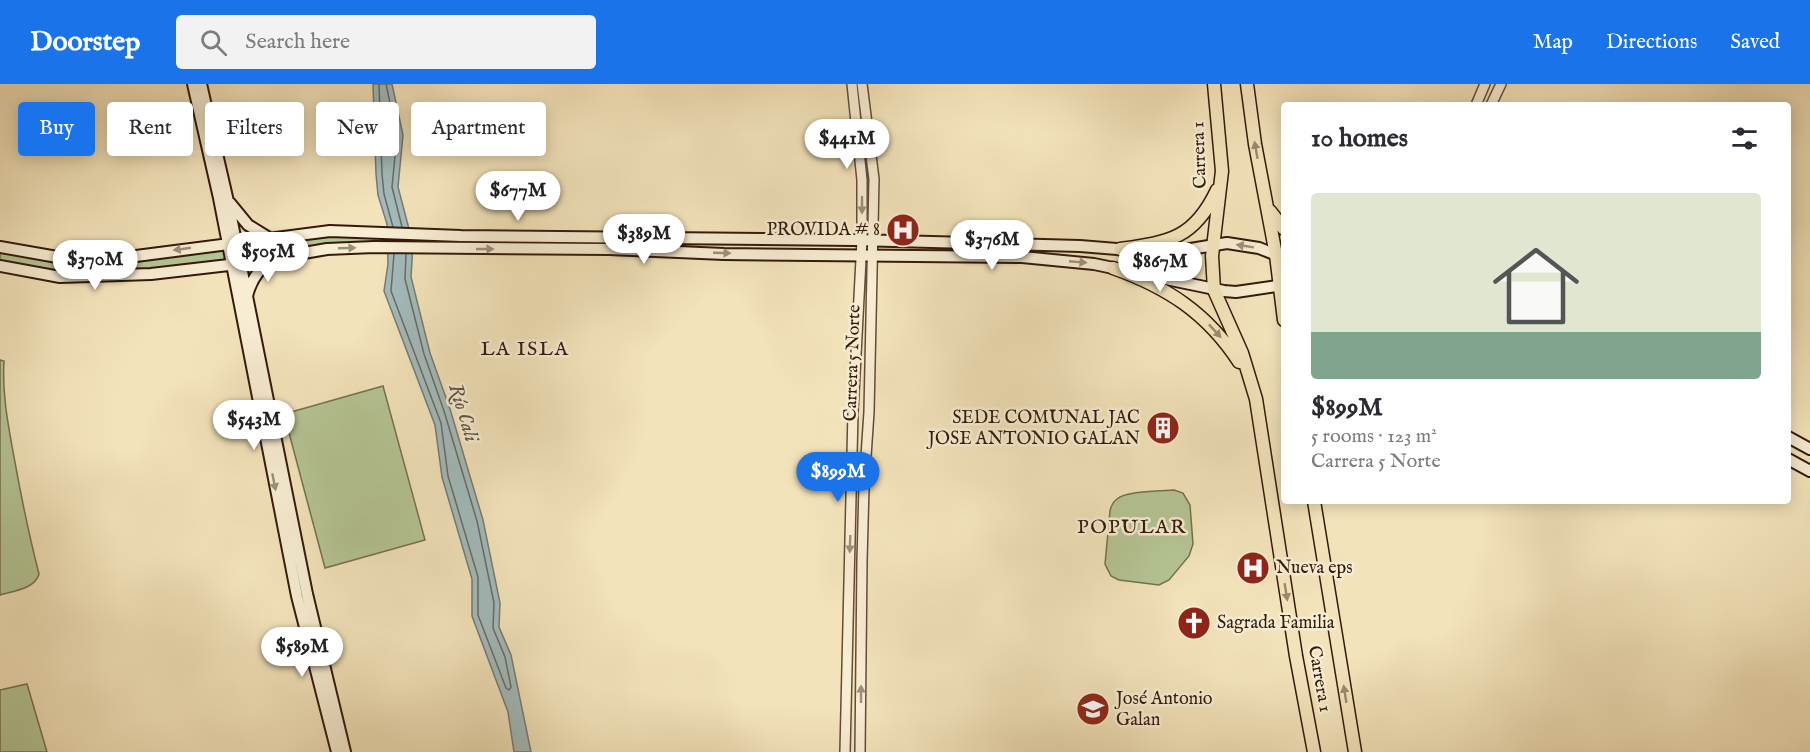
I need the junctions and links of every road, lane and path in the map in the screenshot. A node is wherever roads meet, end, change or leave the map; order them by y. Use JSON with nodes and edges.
{"nodes":[{"id":1,"x":193,"y":84,"type":"edge"},
{"id":2,"x":201,"y":84,"type":"edge"},
{"id":3,"x":852,"y":84,"type":"edge"},
{"id":4,"x":862,"y":84,"type":"edge"},
{"id":5,"x":1214,"y":84,"type":"edge"},
{"id":6,"x":1246,"y":84,"type":"edge"},
{"id":7,"x":1485,"y":84,"type":"edge"},
{"id":8,"x":1501,"y":84,"type":"edge"},
{"id":9,"x":1477,"y":102,"type":"edge"},
{"id":10,"x":1492,"y":102,"type":"edge"},
{"id":11,"x":1222,"y":171,"type":"junction"},
{"id":12,"x":227,"y":197,"type":"junction"},
{"id":13,"x":1267,"y":207,"type":"junction"},
{"id":14,"x":1281,"y":225,"type":"edge"},
{"id":15,"x":269,"y":238,"type":"junction"},
{"id":16,"x":868,"y":241,"type":"junction"},
{"id":17,"x":232,"y":243,"type":"junction"},
{"id":18,"x":1213,"y":244,"type":"junction"},
{"id":19,"x":0,"y":247,"type":"edge"},
{"id":20,"x":1120,"y":249,"type":"junction"},
{"id":21,"x":868,"y":255,"type":"junction"},
{"id":22,"x":278,"y":257,"type":"junction"},
{"id":23,"x":1280,"y":257,"type":"edge"},
{"id":24,"x":236,"y":264,"type":"junction"},
{"id":25,"x":0,"y":266,"type":"edge"},
{"id":26,"x":1113,"y":268,"type":"junction"},
{"id":27,"x":1281,"y":286,"type":"edge"},
{"id":28,"x":1214,"y":290,"type":"junction"},
{"id":29,"x":247,"y":299,"type":"junction"},
{"id":30,"x":1253,"y":386,"type":"junction"},
{"id":31,"x":1791,"y":439,"type":"edge"},
{"id":32,"x":1810,"y":449,"type":"edge"},
{"id":33,"x":1791,"y":461,"type":"edge"},
{"id":34,"x":1810,"y":471,"type":"edge"},
{"id":35,"x":1314,"y":504,"type":"edge"},
{"id":36,"x":337,"y":752,"type":"edge"},
{"id":37,"x":345,"y":752,"type":"edge"},
{"id":38,"x":845,"y":752,"type":"edge"},
{"id":39,"x":860,"y":752,"type":"edge"},
{"id":40,"x":1314,"y":752,"type":"edge"},
{"id":41,"x":1355,"y":752,"type":"edge"}],
"edges":[{"from":1,"to":17,"type":"main road"},
{"from":2,"to":12,"type":"main road"},
{"from":3,"to":16,"type":"street","name":"Carrera 5 Norte","one_way":true},
{"from":4,"to":16,"type":"street","name":"Carrera 5 Norte"},
{"from":5,"to":11,"type":"main road","name":"Carrera 1"},
{"from":13,"to":6,"type":"main road","one_way":true},
{"from":7,"to":9,"type":"street"},
{"from":8,"to":10,"type":"street"},
{"from":11,"to":18,"type":"main road","name":"Carrera 1"},
{"from":11,"to":20,"type":"main road"},
{"from":12,"to":15,"type":"main road"},
{"from":12,"to":17,"type":"main road"},
{"from":13,"to":14,"type":"main road"},
{"from":13,"to":23,"type":"main road"},
{"from":15,"to":16,"type":"main road"},
{"from":15,"to":17,"type":"main road"},
{"from":16,"to":20,"type":"main road"},
{"from":16,"to":21,"type":"street","name":"Carrera 5 Norte"},
{"from":17,"to":19,"type":"main road","one_way":true},
{"from":17,"to":24,"type":"main road"},
{"from":18,"to":20,"type":"main road"},
{"from":23,"to":18,"type":"main road","one_way":true},
{"from":18,"to":28,"type":"main road","name":"Carrera 1"},
{"from":22,"to":21,"type":"main road","one_way":true},
{"from":21,"to":26,"type":"main road","one_way":true},
{"from":21,"to":38,"type":"street","name":"Carrera 5 Norte","one_way":true},
{"from":39,"to":21,"type":"street","name":"Carrera 5 Norte","one_way":true},
{"from":22,"to":24,"type":"main road"},
{"from":22,"to":29,"type":"main road"},
{"from":24,"to":25,"type":"main road"},
{"from":24,"to":29,"type":"main road"},
{"from":24,"to":36,"type":"main road","one_way":true},
{"from":26,"to":28,"type":"main road"},
{"from":26,"to":30,"type":"main road","one_way":true},
{"from":27,"to":28,"type":"main road"},
{"from":28,"to":30,"type":"main road","name":"Carrera 1"},
{"from":29,"to":37,"type":"main road"},
{"from":30,"to":40,"type":"main road","name":"Carrera 1","one_way":true},
{"from":31,"to":32,"type":"main road"},
{"from":33,"to":34,"type":"main road"},
{"from":41,"to":35,"type":"main road","name":"Carrera 1","one_way":true}]}
